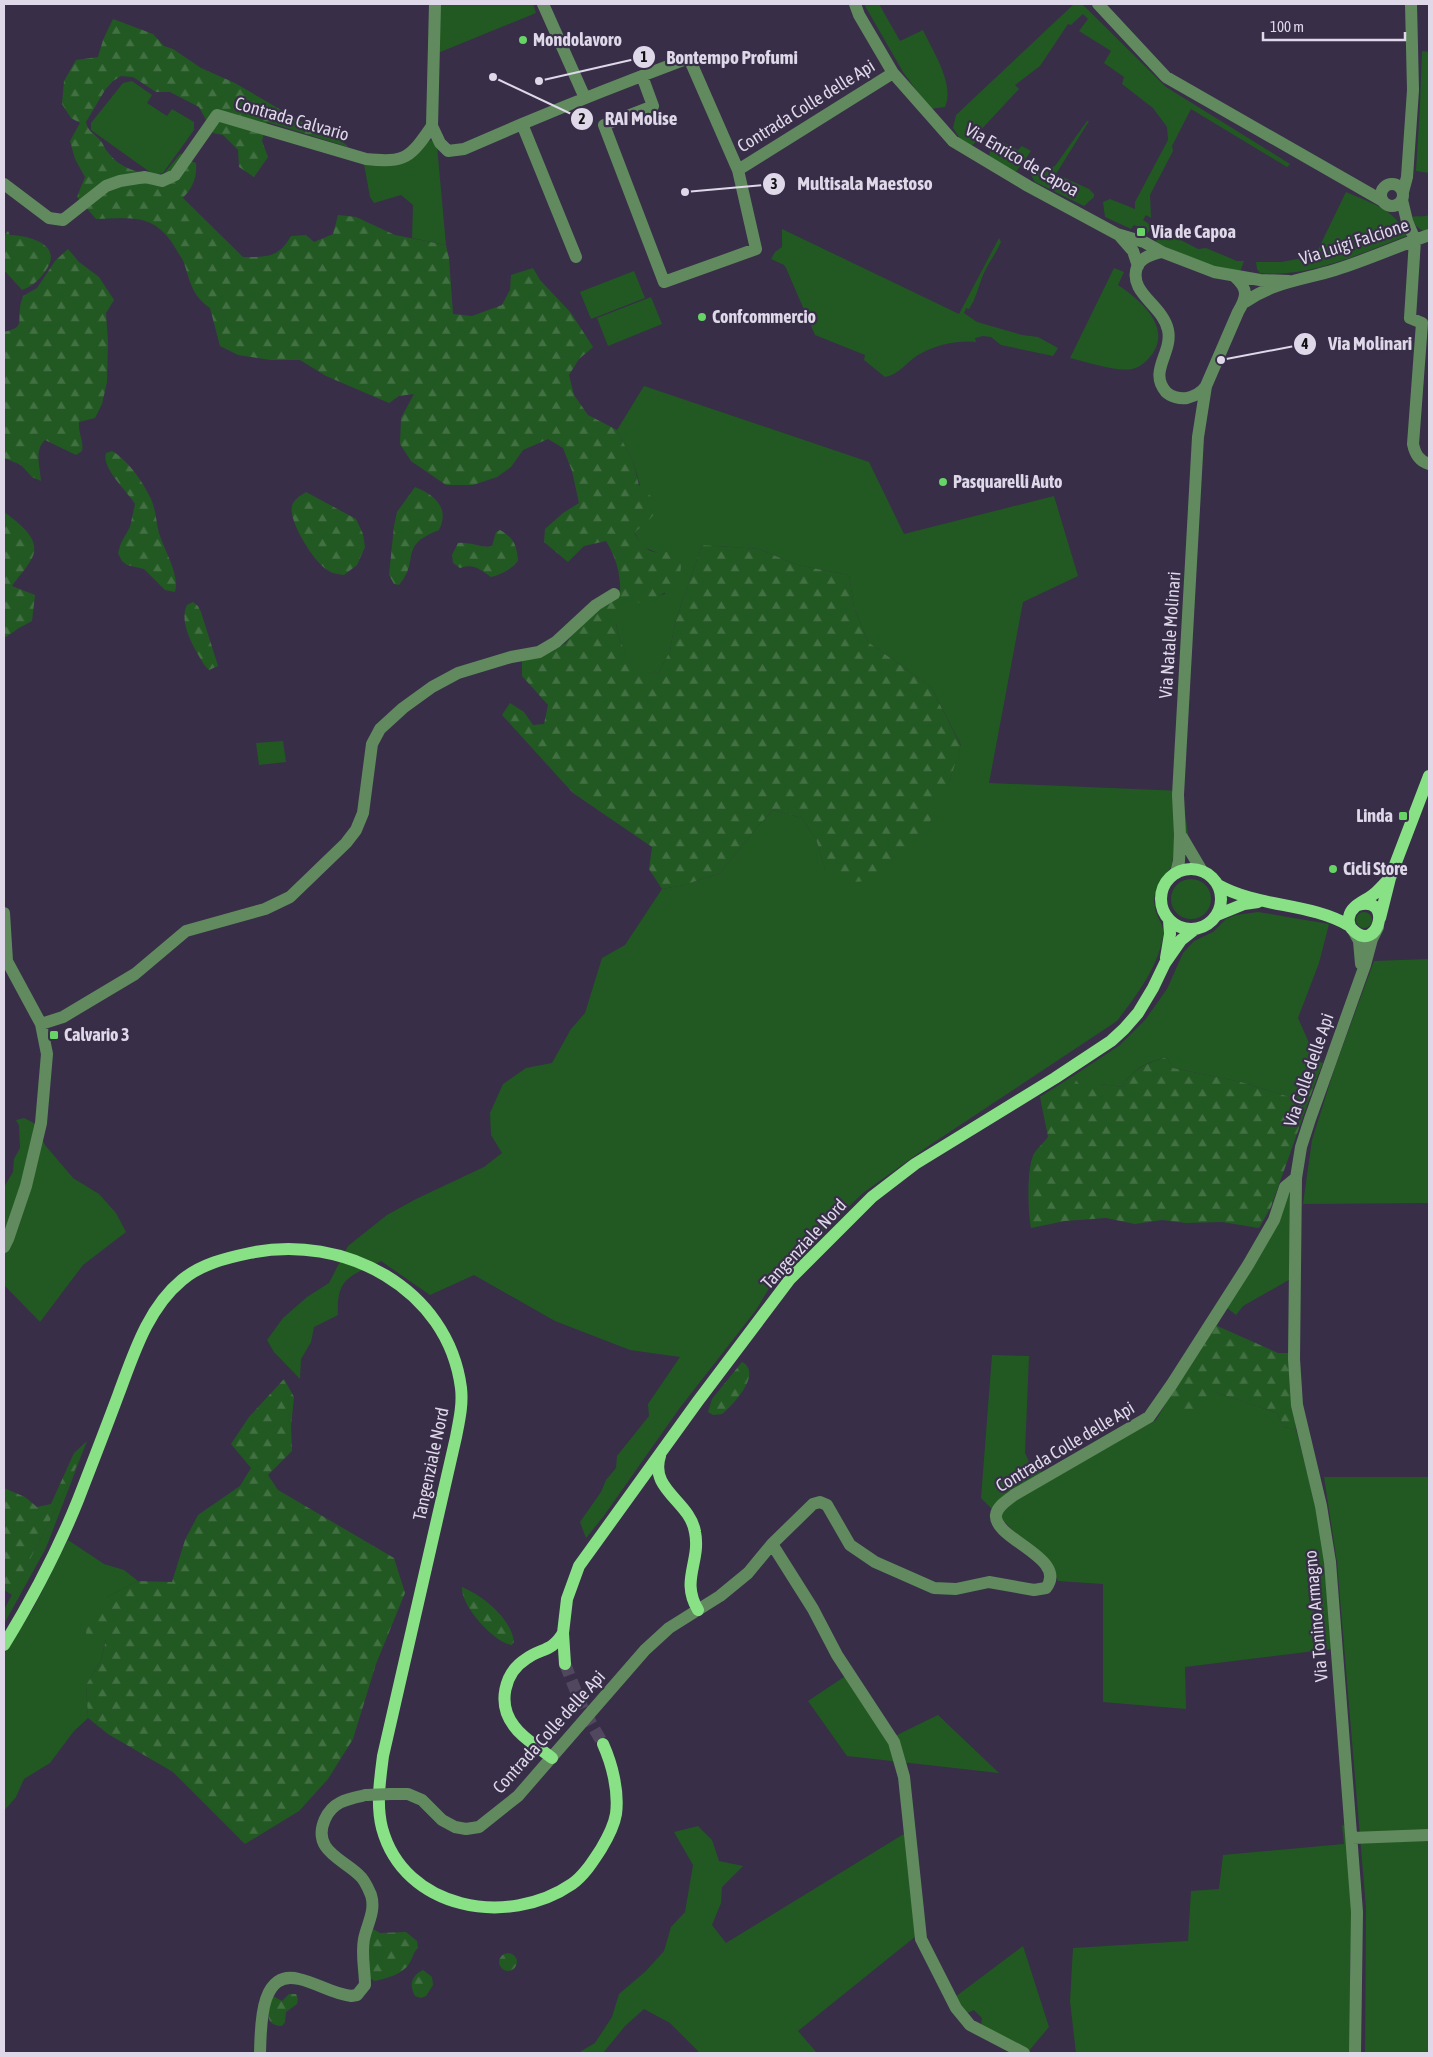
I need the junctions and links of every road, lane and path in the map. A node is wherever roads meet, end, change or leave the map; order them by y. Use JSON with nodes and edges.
{"nodes":[{"id":1,"x":435,"y":4,"type":"edge"},
{"id":2,"x":543,"y":4,"type":"edge"},
{"id":3,"x":855,"y":4,"type":"edge"},
{"id":4,"x":1098,"y":4,"type":"edge"},
{"id":5,"x":1411,"y":4,"type":"edge"},
{"id":6,"x":893,"y":73,"type":"junction"},
{"id":7,"x":642,"y":76,"type":"junction"},
{"id":8,"x":585,"y":98,"type":"junction"},
{"id":9,"x":522,"y":124,"type":"junction"},
{"id":10,"x":432,"y":126,"type":"junction"},
{"id":11,"x":1408,"y":147,"type":"junction"},
{"id":12,"x":738,"y":170,"type":"junction"},
{"id":13,"x":4,"y":184,"type":"edge"},
{"id":14,"x":1386,"y":186,"type":"junction"},
{"id":15,"x":1361,"y":188,"type":"junction"},
{"id":16,"x":1403,"y":196,"type":"junction"},
{"id":17,"x":1386,"y":204,"type":"junction"},
{"id":18,"x":1407,"y":221,"type":"junction"},
{"id":19,"x":1117,"y":234,"type":"junction"},
{"id":20,"x":1429,"y":235,"type":"edge"},
{"id":21,"x":1415,"y":240,"type":"junction"},
{"id":22,"x":1162,"y":252,"type":"junction"},
{"id":23,"x":576,"y":257,"type":"dead end"},
{"id":24,"x":1138,"y":266,"type":"junction"},
{"id":25,"x":1234,"y":276,"type":"junction"},
{"id":26,"x":1289,"y":281,"type":"junction"},
{"id":27,"x":1245,"y":302,"type":"junction"},
{"id":28,"x":1206,"y":386,"type":"junction"},
{"id":29,"x":1183,"y":399,"type":"junction"},
{"id":30,"x":1198,"y":437,"type":"junction"},
{"id":31,"x":1429,"y":464,"type":"edge"},
{"id":32,"x":614,"y":594,"type":"dead end"},
{"id":33,"x":1429,"y":776,"type":"edge"},
{"id":34,"x":1180,"y":835,"type":"junction"},
{"id":35,"x":1202,"y":871,"type":"junction"},
{"id":36,"x":1176,"y":873,"type":"junction"},
{"id":37,"x":1390,"y":878,"type":"junction"},
{"id":38,"x":1218,"y":885,"type":"junction"},
{"id":39,"x":1263,"y":902,"type":"junction"},
{"id":40,"x":1356,"y":907,"type":"junction"},
{"id":41,"x":1318,"y":912,"type":"junction"},
{"id":42,"x":4,"y":913,"type":"edge"},
{"id":43,"x":1217,"y":915,"type":"junction"},
{"id":44,"x":1169,"y":920,"type":"junction"},
{"id":45,"x":1379,"y":923,"type":"junction"},
{"id":46,"x":1351,"y":928,"type":"junction"},
{"id":47,"x":1195,"y":929,"type":"junction"},
{"id":48,"x":1165,"y":963,"type":"junction"},
{"id":49,"x":1360,"y":974,"type":"junction"},
{"id":50,"x":41,"y":1024,"type":"junction"},
{"id":51,"x":1296,"y":1178,"type":"junction"},
{"id":52,"x":4,"y":1246,"type":"edge"},
{"id":53,"x":661,"y":1454,"type":"junction"},
{"id":54,"x":666,"y":1490,"type":"junction"},
{"id":55,"x":629,"y":1496,"type":"junction"},
{"id":56,"x":772,"y":1544,"type":"junction"},
{"id":57,"x":698,"y":1610,"type":"junction"},
{"id":58,"x":562,"y":1633,"type":"junction"},
{"id":59,"x":4,"y":1645,"type":"edge"},
{"id":60,"x":546,"y":1651,"type":"junction"},
{"id":61,"x":603,"y":1744,"type":"tunnel mouth"},
{"id":62,"x":552,"y":1758,"type":"junction"},
{"id":63,"x":1429,"y":1835,"type":"edge"},
{"id":64,"x":1352,"y":1838,"type":"junction"},
{"id":65,"x":260,"y":2053,"type":"edge"},
{"id":66,"x":1024,"y":2053,"type":"edge"},
{"id":67,"x":1355,"y":2053,"type":"edge"}],
"edges":[{"from":1,"to":10,"type":"street"},
{"from":2,"to":8,"type":"street"},
{"from":3,"to":6,"type":"street","name":"Via Enrico de Capoa"},
{"from":4,"to":15,"type":"street"},
{"from":5,"to":11,"type":"street"},
{"from":6,"to":12,"type":"street","name":"Contrada Colle delle Api"},
{"from":6,"to":19,"type":"street","name":"Via Enrico de Capoa"},
{"from":7,"to":8,"type":"street","name":"Contrada Colle delle Api"},
{"from":7,"to":12,"type":"street","name":"Contrada Colle delle Api"},
{"from":7,"to":12,"type":"street","name":"Contrada Colle delle Api"},
{"from":8,"to":9,"type":"street","name":"Contrada Colle delle Api"},
{"from":9,"to":10,"type":"street","name":"Contrada Colle delle Api"},
{"from":9,"to":23,"type":"street"},
{"from":10,"to":13,"type":"street","name":"Contrada Calvario"},
{"from":11,"to":14,"type":"street"},
{"from":11,"to":16,"type":"street"},
{"from":14,"to":15,"type":"street"},
{"from":14,"to":16,"type":"street"},
{"from":14,"to":17,"type":"street"},
{"from":15,"to":17,"type":"street"},
{"from":16,"to":17,"type":"street"},
{"from":16,"to":18,"type":"street"},
{"from":17,"to":18,"type":"street"},
{"from":18,"to":21,"type":"street"},
{"from":19,"to":22,"type":"street","name":"Via Enrico de Capoa"},
{"from":19,"to":24,"type":"street","name":"Via Enrico de Capoa"},
{"from":20,"to":21,"type":"street","name":"Via Luigi Falcione"},
{"from":21,"to":26,"type":"street","name":"Via Luigi Falcione"},
{"from":21,"to":31,"type":"street"},
{"from":22,"to":24,"type":"street"},
{"from":22,"to":25,"type":"street","name":"Via Luigi Falcione"},
{"from":24,"to":29,"type":"street","name":"Via Enrico de Capoa"},
{"from":25,"to":26,"type":"street","name":"Via Luigi Falcione"},
{"from":25,"to":27,"type":"street"},
{"from":26,"to":27,"type":"street","name":"Via Luigi Falcione"},
{"from":27,"to":28,"type":"street","name":"Via Natale Molinari"},
{"from":28,"to":29,"type":"street"},
{"from":28,"to":30,"type":"street","name":"Via Natale Molinari"},
{"from":29,"to":30,"type":"street","name":"Via Natale Molinari"},
{"from":30,"to":34,"type":"street","name":"Via Natale Molinari"},
{"from":32,"to":50,"type":"street"},
{"from":33,"to":37,"type":"main road","name":"Via Colle delle Api"},
{"from":34,"to":35,"type":"street","name":"Via Natale Molinari"},
{"from":34,"to":36,"type":"street","name":"Via Natale Molinari"},
{"from":35,"to":36,"type":"main road"},
{"from":35,"to":38,"type":"main road"},
{"from":36,"to":44,"type":"main road"},
{"from":37,"to":40,"type":"main road","name":"Via Colle delle Api"},
{"from":37,"to":45,"type":"main road","name":"Via Colle delle Api"},
{"from":38,"to":39,"type":"main road"},
{"from":38,"to":43,"type":"main road"},
{"from":39,"to":41,"type":"main road"},
{"from":39,"to":43,"type":"main road"},
{"from":40,"to":41,"type":"main road"},
{"from":40,"to":45,"type":"main road"},
{"from":40,"to":46,"type":"main road"},
{"from":41,"to":46,"type":"main road"},
{"from":42,"to":50,"type":"street"},
{"from":43,"to":47,"type":"main road"},
{"from":44,"to":47,"type":"main road"},
{"from":44,"to":48,"type":"main road","name":"Tangenziale Nord"},
{"from":45,"to":46,"type":"main road"},
{"from":45,"to":49,"type":"street","name":"Via Colle delle Api"},
{"from":46,"to":49,"type":"street","name":"Via Colle delle Api"},
{"from":47,"to":48,"type":"main road","name":"Tangenziale Nord"},
{"from":48,"to":53,"type":"main road","name":"Tangenziale Nord"},
{"from":49,"to":51,"type":"street","name":"Via Colle delle Api"},
{"from":50,"to":52,"type":"street"},
{"from":51,"to":56,"type":"street","name":"Contrada Colle delle Api"},
{"from":51,"to":64,"type":"street","name":"Via Tonino Armagno"},
{"from":53,"to":54,"type":"main road"},
{"from":53,"to":55,"type":"main road","name":"Tangenziale Nord"},
{"from":54,"to":55,"type":"main road"},
{"from":54,"to":57,"type":"main road"},
{"from":55,"to":58,"type":"main road","name":"Tangenziale Nord"},
{"from":56,"to":57,"type":"street","name":"Contrada Colle delle Api"},
{"from":56,"to":66,"type":"street"},
{"from":57,"to":62,"type":"street","name":"Contrada Colle delle Api"},
{"from":58,"to":60,"type":"main road"},
{"from":58,"to":60,"type":"main road","name":"Tangenziale Nord"},
{"from":59,"to":61,"type":"main road","name":"Tangenziale Nord"},
{"from":60,"to":62,"type":"main road"},
{"from":62,"to":65,"type":"street","name":"Contrada Colle delle Api","bridge":true},
{"from":63,"to":64,"type":"street"},
{"from":64,"to":67,"type":"street","name":"Via Tonino Armagno"}]}
